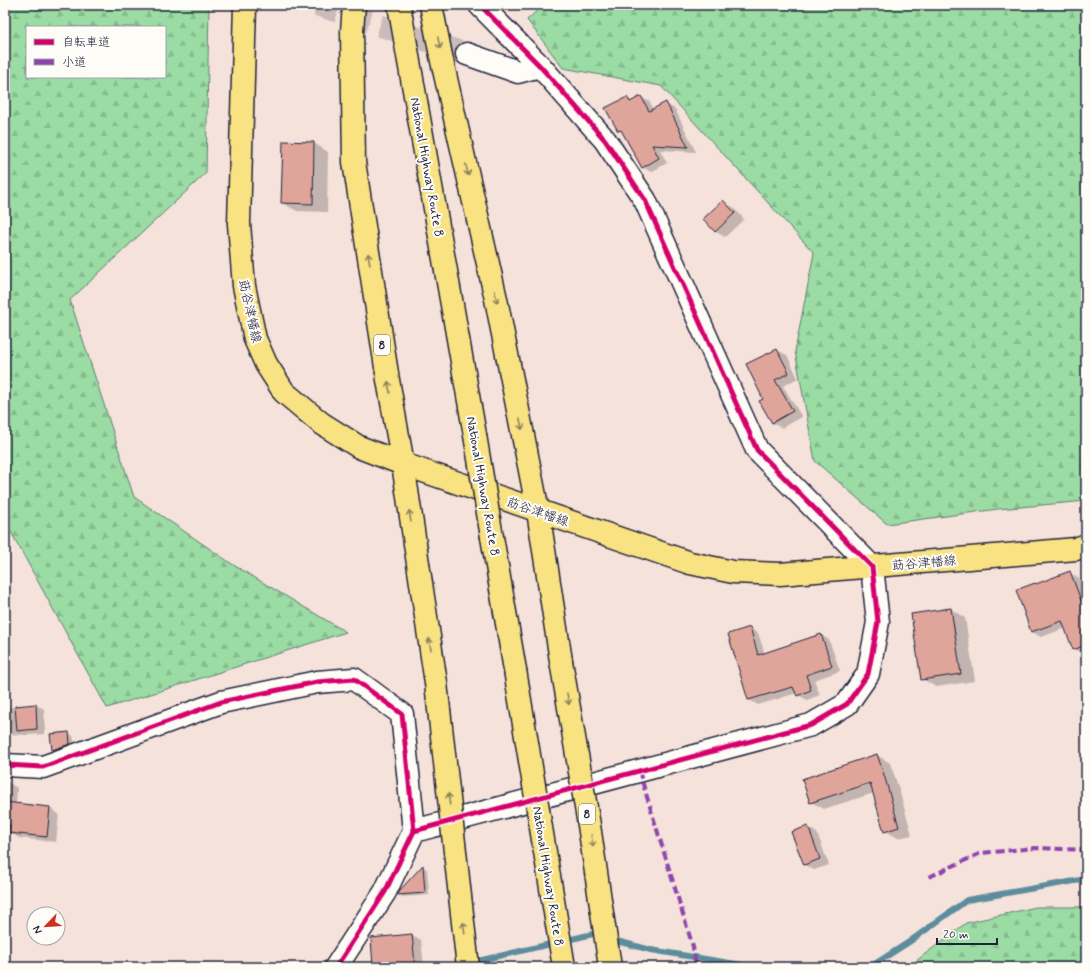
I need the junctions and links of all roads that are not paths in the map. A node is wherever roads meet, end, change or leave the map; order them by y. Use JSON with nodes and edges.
{"nodes":[{"id":1,"x":245,"y":5,"type":"edge"},
{"id":2,"x":354,"y":5,"type":"edge"},
{"id":3,"x":399,"y":5,"type":"edge"},
{"id":4,"x":431,"y":5,"type":"edge"},
{"id":5,"x":480,"y":5,"type":"edge"},
{"id":6,"x":466,"y":54,"type":"tunnel mouth"},
{"id":7,"x":540,"y":66,"type":"junction"},
{"id":8,"x":402,"y":464,"type":"junction"},
{"id":9,"x":538,"y":511,"type":"junction"},
{"id":10,"x":1086,"y":545,"type":"edge"},
{"id":11,"x":872,"y":567,"type":"junction"},
{"id":12,"x":5,"y":765,"type":"edge"},
{"id":13,"x":414,"y":832,"type":"junction"},
{"id":14,"x":336,"y":967,"type":"edge"},
{"id":15,"x":468,"y":967,"type":"edge"},
{"id":16,"x":564,"y":967,"type":"edge"},
{"id":17,"x":610,"y":967,"type":"edge"}],
"edges":[{"from":1,"to":8,"type":"main road","name":"莇谷津幡線"},
{"from":8,"to":2,"type":"main road","number":"8","one_way":true},
{"from":3,"to":16,"type":"main road","name":"National Highway Route 8","bridge":true},
{"from":4,"to":9,"type":"main road","number":"8","one_way":true},
{"from":5,"to":7,"type":"street"},
{"from":6,"to":7,"type":"street"},
{"from":7,"to":11,"type":"street"},
{"from":8,"to":9,"type":"main road","name":"莇谷津幡線"},
{"from":15,"to":8,"type":"main road","number":"8","one_way":true,"bridge":true},
{"from":9,"to":11,"type":"main road","name":"莇谷津幡線"},
{"from":9,"to":17,"type":"main road","number":"8","one_way":true,"bridge":true},
{"from":10,"to":11,"type":"main road","name":"莇谷津幡線"},
{"from":11,"to":13,"type":"street"},
{"from":12,"to":13,"type":"street"},
{"from":13,"to":14,"type":"street"}]}
